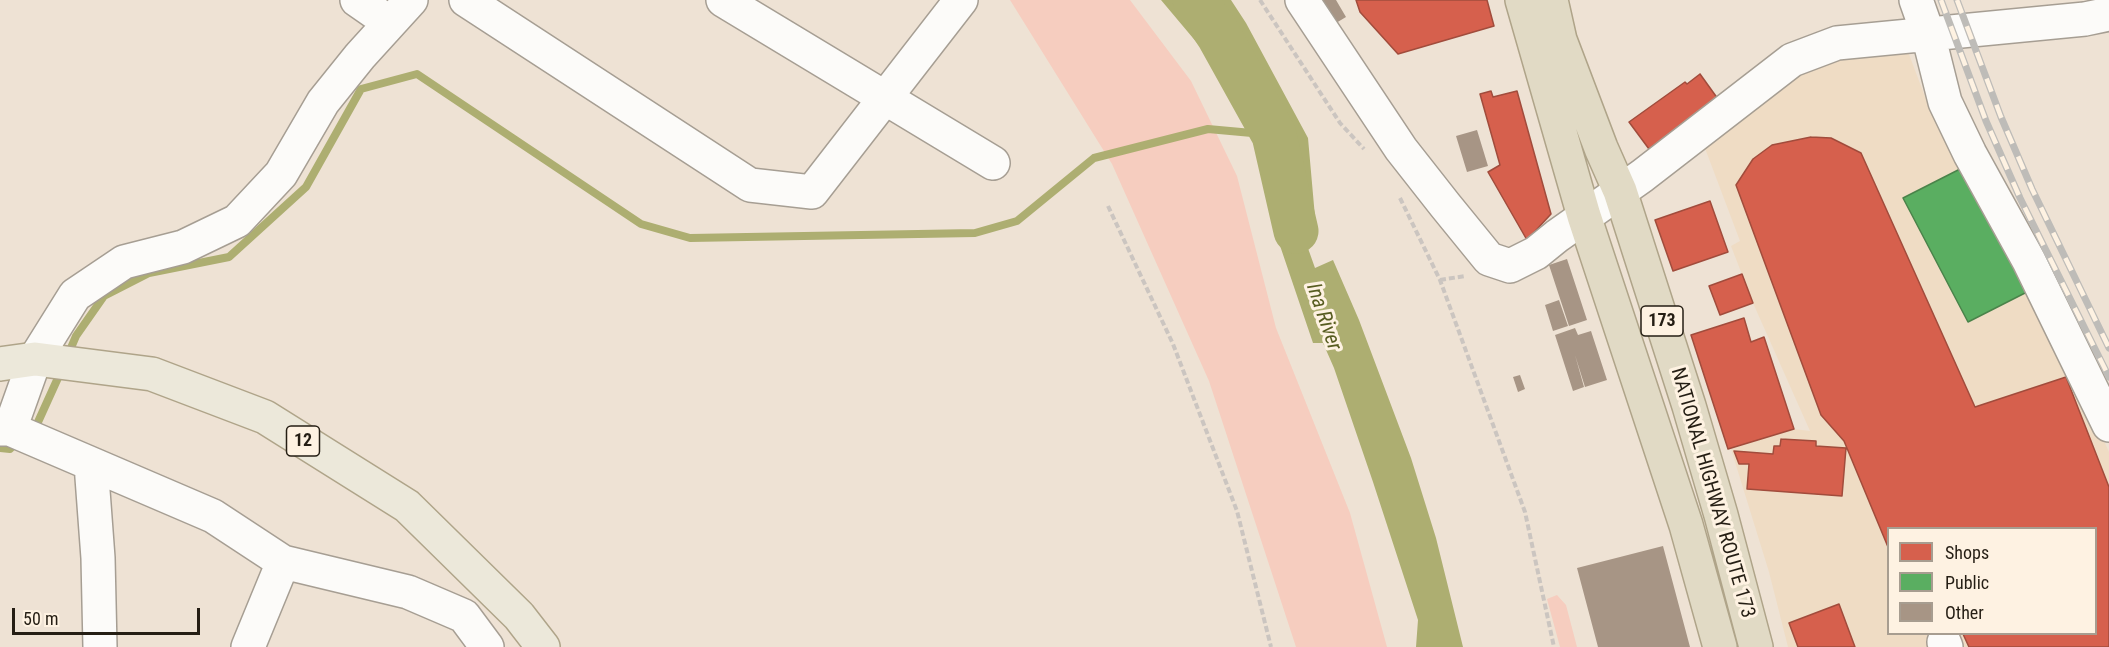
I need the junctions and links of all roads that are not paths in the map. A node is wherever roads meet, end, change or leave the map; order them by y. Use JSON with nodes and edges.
{"nodes":[{"id":1,"x":357,"y":0,"type":"edge"},
{"id":2,"x":466,"y":0,"type":"edge"},
{"id":3,"x":723,"y":0,"type":"edge"},
{"id":4,"x":961,"y":0,"type":"edge"},
{"id":5,"x":1302,"y":0,"type":"edge"},
{"id":6,"x":1522,"y":0,"type":"edge"},
{"id":7,"x":1551,"y":0,"type":"edge"},
{"id":8,"x":1916,"y":0,"type":"edge"},
{"id":9,"x":401,"y":12,"type":"edge"},
{"id":10,"x":2109,"y":14,"type":"edge"},
{"id":11,"x":1928,"y":34,"type":"junction"},
{"id":12,"x":885,"y":98,"type":"junction"},
{"id":13,"x":993,"y":163,"type":"dead end"},
{"id":14,"x":1620,"y":191,"type":"junction"},
{"id":15,"x":1584,"y":216,"type":"junction"},
{"id":16,"x":35,"y":360,"type":"junction"},
{"id":17,"x":0,"y":364,"type":"edge"},
{"id":18,"x":2109,"y":425,"type":"edge"},
{"id":19,"x":5,"y":429,"type":"edge"},
{"id":20,"x":91,"y":464,"type":"junction"},
{"id":21,"x":284,"y":562,"type":"junction"},
{"id":22,"x":100,"y":647,"type":"edge"},
{"id":23,"x":248,"y":647,"type":"edge"},
{"id":24,"x":487,"y":647,"type":"edge"},
{"id":25,"x":543,"y":647,"type":"edge"},
{"id":26,"x":1720,"y":647,"type":"edge"},
{"id":27,"x":1756,"y":647,"type":"edge"}],
"edges":[{"from":1,"to":9,"type":"street"},
{"from":2,"to":12,"type":"street"},
{"from":3,"to":12,"type":"street"},
{"from":4,"to":12,"type":"street"},
{"from":5,"to":15,"type":"street"},
{"from":6,"to":15,"type":"highway","name":"NATIONAL HIGHWAY ROUTE 173","number":"173"},
{"from":7,"to":14,"type":"highway","name":"NATIONAL HIGHWAY ROUTE 173","number":"173"},
{"from":8,"to":11,"type":"street"},
{"from":9,"to":16,"type":"street"},
{"from":10,"to":11,"type":"street"},
{"from":11,"to":14,"type":"street"},
{"from":11,"to":18,"type":"street"},
{"from":12,"to":13,"type":"street"},
{"from":14,"to":15,"type":"street"},
{"from":14,"to":27,"type":"highway","name":"NATIONAL HIGHWAY ROUTE 173","number":"173"},
{"from":15,"to":26,"type":"highway","name":"NATIONAL HIGHWAY ROUTE 173","number":"173"},
{"from":16,"to":17,"type":"main road","number":"12"},
{"from":16,"to":19,"type":"street"},
{"from":16,"to":25,"type":"main road","number":"12"},
{"from":19,"to":20,"type":"street"},
{"from":20,"to":21,"type":"street"},
{"from":20,"to":22,"type":"street"},
{"from":21,"to":23,"type":"street"},
{"from":21,"to":24,"type":"street"}]}
